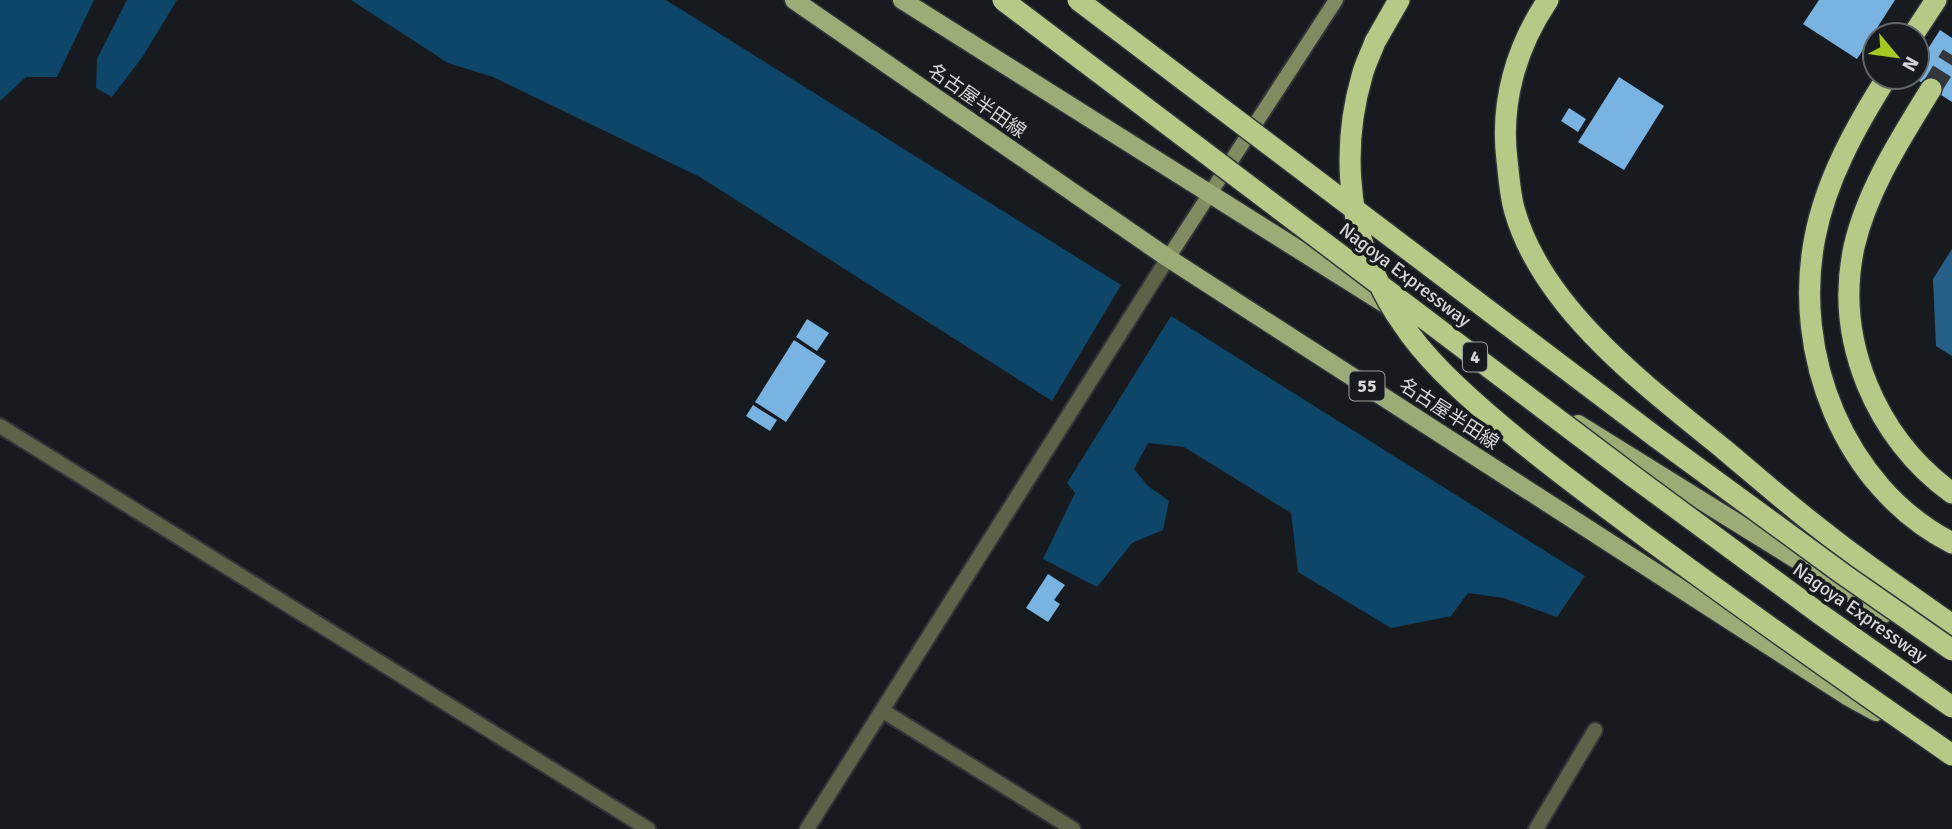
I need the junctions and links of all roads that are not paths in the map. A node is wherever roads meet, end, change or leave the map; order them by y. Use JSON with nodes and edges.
{"nodes":[{"id":1,"x":794,"y":0,"type":"edge"},
{"id":2,"x":901,"y":0,"type":"edge"},
{"id":3,"x":1003,"y":0,"type":"edge"},
{"id":4,"x":1077,"y":0,"type":"edge"},
{"id":5,"x":1336,"y":0,"type":"edge"},
{"id":6,"x":1399,"y":0,"type":"edge"},
{"id":7,"x":1548,"y":0,"type":"edge"},
{"id":8,"x":1936,"y":0,"type":"edge"},
{"id":9,"x":1922,"y":21,"type":"edge"},
{"id":10,"x":1879,"y":91,"type":"edge"},
{"id":11,"x":1930,"y":91,"type":"tunnel mouth"},
{"id":12,"x":1209,"y":195,"type":"junction"},
{"id":13,"x":1168,"y":258,"type":"junction"},
{"id":14,"x":0,"y":426,"type":"edge"},
{"id":15,"x":1952,"y":492,"type":"edge"},
{"id":16,"x":1952,"y":542,"type":"edge"},
{"id":17,"x":1952,"y":625,"type":"edge"},
{"id":18,"x":1952,"y":650,"type":"edge"},
{"id":19,"x":1952,"y":656,"type":"edge"},
{"id":20,"x":1952,"y":707,"type":"edge"},
{"id":21,"x":883,"y":710,"type":"junction"},
{"id":22,"x":1595,"y":730,"type":"dead end"},
{"id":23,"x":1952,"y":755,"type":"edge"},
{"id":24,"x":648,"y":829,"type":"edge"},
{"id":25,"x":807,"y":829,"type":"edge"},
{"id":26,"x":1073,"y":829,"type":"edge"},
{"id":27,"x":1536,"y":829,"type":"edge"}],
"edges":[{"from":1,"to":13,"type":"main road","name":"名古屋半田線","number":"55"},
{"from":2,"to":12,"type":"main road"},
{"from":3,"to":20,"type":"highway","name":"Nagoya Expressway","number":"4","bridge":true},
{"from":4,"to":18,"type":"highway","name":"Nagoya Expressway","number":"4","bridge":true},
{"from":5,"to":12,"type":"street"},
{"from":6,"to":23,"type":"highway","bridge":true},
{"from":7,"to":17,"type":"highway"},
{"from":8,"to":9,"type":"highway"},
{"from":10,"to":16,"type":"highway"},
{"from":11,"to":15,"type":"highway"},
{"from":12,"to":13,"type":"street"},
{"from":12,"to":19,"type":"main road"},
{"from":13,"to":21,"type":"street"},
{"from":13,"to":23,"type":"main road","name":"名古屋半田線","number":"55"},
{"from":14,"to":24,"type":"street"},
{"from":21,"to":25,"type":"street"},
{"from":21,"to":26,"type":"street"},
{"from":22,"to":27,"type":"street"}]}
